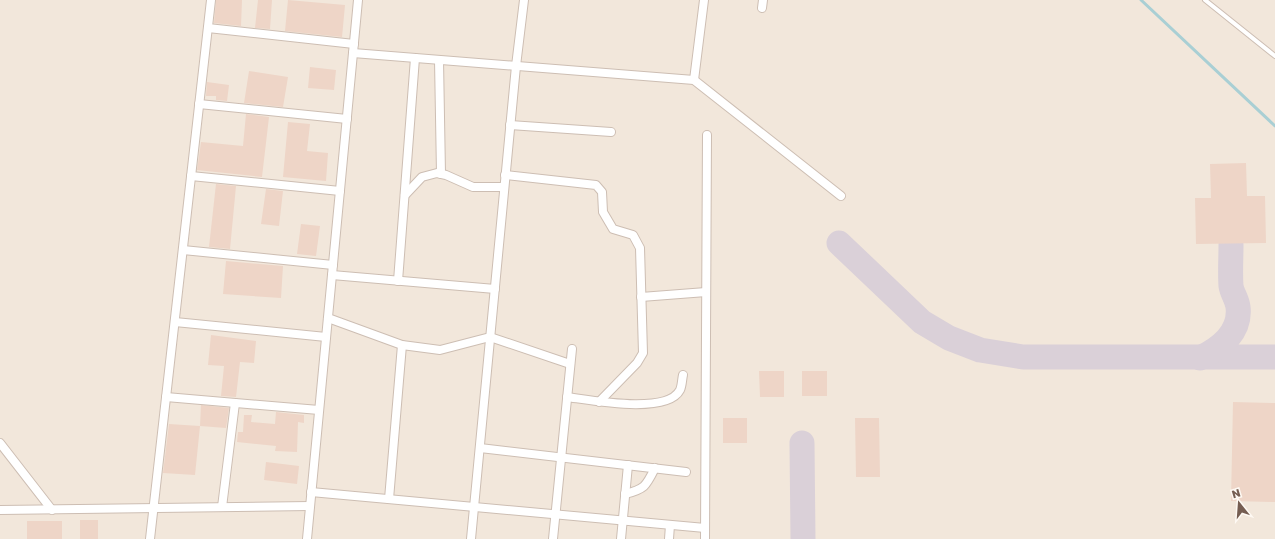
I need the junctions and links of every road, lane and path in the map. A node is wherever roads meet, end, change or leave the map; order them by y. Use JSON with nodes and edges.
{"nodes":[{"id":1,"x":211,"y":0,"type":"edge"},
{"id":2,"x":358,"y":0,"type":"edge"},
{"id":3,"x":524,"y":0,"type":"edge"},
{"id":4,"x":704,"y":0,"type":"edge"},
{"id":5,"x":1205,"y":0,"type":"edge"},
{"id":6,"x":208,"y":28,"type":"junction"},
{"id":7,"x":354,"y":44,"type":"junction"},
{"id":8,"x":353,"y":53,"type":"junction"},
{"id":9,"x":1275,"y":56,"type":"edge"},
{"id":10,"x":415,"y":58,"type":"junction"},
{"id":11,"x":439,"y":60,"type":"junction"},
{"id":12,"x":516,"y":66,"type":"junction"},
{"id":13,"x":694,"y":80,"type":"junction"},
{"id":14,"x":199,"y":104,"type":"junction"},
{"id":15,"x":347,"y":119,"type":"junction"},
{"id":16,"x":510,"y":125,"type":"junction"},
{"id":17,"x":610,"y":132,"type":"dead end"},
{"id":18,"x":707,"y":135,"type":"dead end"},
{"id":19,"x":441,"y":174,"type":"junction"},
{"id":20,"x":505,"y":175,"type":"junction"},
{"id":21,"x":191,"y":176,"type":"junction"},
{"id":22,"x":504,"y":187,"type":"junction"},
{"id":23,"x":340,"y":191,"type":"junction"},
{"id":24,"x":405,"y":195,"type":"junction"},
{"id":25,"x":841,"y":196,"type":"dead end"},
{"id":26,"x":183,"y":250,"type":"junction"},
{"id":27,"x":333,"y":265,"type":"junction"},
{"id":28,"x":332,"y":275,"type":"junction"},
{"id":29,"x":398,"y":281,"type":"junction"},
{"id":30,"x":495,"y":289,"type":"junction"},
{"id":31,"x":706,"y":292,"type":"junction"},
{"id":32,"x":641,"y":297,"type":"junction"},
{"id":33,"x":328,"y":318,"type":"junction"},
{"id":34,"x":175,"y":322,"type":"junction"},
{"id":35,"x":326,"y":337,"type":"junction"},
{"id":36,"x":490,"y":337,"type":"junction"},
{"id":37,"x":402,"y":345,"type":"junction"},
{"id":38,"x":572,"y":349,"type":"dead end"},
{"id":39,"x":570,"y":364,"type":"junction"},
{"id":40,"x":683,"y":375,"type":"dead end"},
{"id":41,"x":166,"y":397,"type":"junction"},
{"id":42,"x":567,"y":397,"type":"junction"},
{"id":43,"x":599,"y":402,"type":"junction"},
{"id":44,"x":235,"y":403,"type":"junction"},
{"id":45,"x":319,"y":410,"type":"junction"},
{"id":46,"x":0,"y":443,"type":"edge"},
{"id":47,"x":480,"y":448,"type":"junction"},
{"id":48,"x":561,"y":457,"type":"junction"},
{"id":49,"x":628,"y":465,"type":"junction"},
{"id":50,"x":655,"y":468,"type":"junction"},
{"id":51,"x":686,"y":472,"type":"dead end"},
{"id":52,"x":311,"y":492,"type":"junction"},
{"id":53,"x":625,"y":494,"type":"junction"},
{"id":54,"x":389,"y":499,"type":"junction"},
{"id":55,"x":310,"y":506,"type":"junction"},
{"id":56,"x":222,"y":507,"type":"junction"},
{"id":57,"x":474,"y":507,"type":"junction"},
{"id":58,"x":154,"y":508,"type":"junction"},
{"id":59,"x":0,"y":510,"type":"edge"},
{"id":60,"x":52,"y":510,"type":"junction"},
{"id":61,"x":556,"y":514,"type":"junction"},
{"id":62,"x":623,"y":521,"type":"junction"},
{"id":63,"x":670,"y":525,"type":"junction"},
{"id":64,"x":705,"y":528,"type":"junction"},
{"id":65,"x":150,"y":539,"type":"edge"},
{"id":66,"x":307,"y":539,"type":"edge"},
{"id":67,"x":471,"y":539,"type":"edge"},
{"id":68,"x":553,"y":539,"type":"edge"},
{"id":69,"x":621,"y":539,"type":"edge"},
{"id":70,"x":669,"y":539,"type":"edge"},
{"id":71,"x":705,"y":539,"type":"edge"}],
"edges":[{"from":1,"to":6,"type":"street"},
{"from":2,"to":7,"type":"street"},
{"from":3,"to":12,"type":"street"},
{"from":4,"to":13,"type":"street"},
{"from":5,"to":9,"type":"lane"},
{"from":6,"to":7,"type":"street"},
{"from":6,"to":14,"type":"street"},
{"from":7,"to":8,"type":"street"},
{"from":8,"to":10,"type":"street"},
{"from":8,"to":15,"type":"street"},
{"from":10,"to":11,"type":"street"},
{"from":10,"to":24,"type":"street"},
{"from":11,"to":12,"type":"street"},
{"from":11,"to":19,"type":"street"},
{"from":12,"to":13,"type":"street"},
{"from":12,"to":16,"type":"street"},
{"from":13,"to":25,"type":"street"},
{"from":14,"to":15,"type":"street"},
{"from":14,"to":21,"type":"street"},
{"from":15,"to":23,"type":"street"},
{"from":16,"to":17,"type":"street"},
{"from":16,"to":20,"type":"street"},
{"from":18,"to":31,"type":"street"},
{"from":19,"to":22,"type":"street"},
{"from":19,"to":24,"type":"street"},
{"from":20,"to":22,"type":"street"},
{"from":20,"to":32,"type":"street"},
{"from":21,"to":23,"type":"street"},
{"from":21,"to":26,"type":"street"},
{"from":22,"to":30,"type":"street"},
{"from":23,"to":27,"type":"street"},
{"from":24,"to":29,"type":"street"},
{"from":26,"to":27,"type":"street"},
{"from":26,"to":34,"type":"street"},
{"from":27,"to":28,"type":"street"},
{"from":28,"to":29,"type":"street"},
{"from":28,"to":33,"type":"street"},
{"from":29,"to":30,"type":"street"},
{"from":30,"to":36,"type":"street"},
{"from":31,"to":32,"type":"street"},
{"from":31,"to":64,"type":"street"},
{"from":32,"to":43,"type":"street"},
{"from":33,"to":35,"type":"street"},
{"from":33,"to":37,"type":"street"},
{"from":34,"to":35,"type":"street"},
{"from":34,"to":41,"type":"street"},
{"from":35,"to":45,"type":"street"},
{"from":36,"to":37,"type":"street"},
{"from":36,"to":39,"type":"street"},
{"from":36,"to":47,"type":"street"},
{"from":37,"to":54,"type":"street"},
{"from":38,"to":39,"type":"street"},
{"from":39,"to":42,"type":"street"},
{"from":40,"to":43,"type":"street"},
{"from":41,"to":44,"type":"street"},
{"from":41,"to":58,"type":"street"},
{"from":42,"to":43,"type":"street"},
{"from":42,"to":48,"type":"street"},
{"from":44,"to":45,"type":"street"},
{"from":44,"to":56,"type":"street"},
{"from":45,"to":52,"type":"street"},
{"from":46,"to":60,"type":"street"},
{"from":47,"to":48,"type":"street"},
{"from":47,"to":57,"type":"street"},
{"from":48,"to":49,"type":"street"},
{"from":48,"to":61,"type":"street"},
{"from":49,"to":50,"type":"street"},
{"from":49,"to":53,"type":"street"},
{"from":50,"to":51,"type":"street"},
{"from":50,"to":53,"type":"street"},
{"from":52,"to":54,"type":"street"},
{"from":52,"to":55,"type":"street"},
{"from":53,"to":62,"type":"street"},
{"from":54,"to":57,"type":"street"},
{"from":55,"to":56,"type":"street"},
{"from":55,"to":66,"type":"street"},
{"from":56,"to":58,"type":"street"},
{"from":57,"to":61,"type":"street"},
{"from":57,"to":67,"type":"street"},
{"from":58,"to":60,"type":"street"},
{"from":58,"to":65,"type":"street"},
{"from":59,"to":60,"type":"street"},
{"from":61,"to":62,"type":"street"},
{"from":61,"to":68,"type":"street"},
{"from":62,"to":63,"type":"street"},
{"from":62,"to":69,"type":"street"},
{"from":63,"to":64,"type":"street"},
{"from":63,"to":70,"type":"street"},
{"from":64,"to":71,"type":"street"}]}
